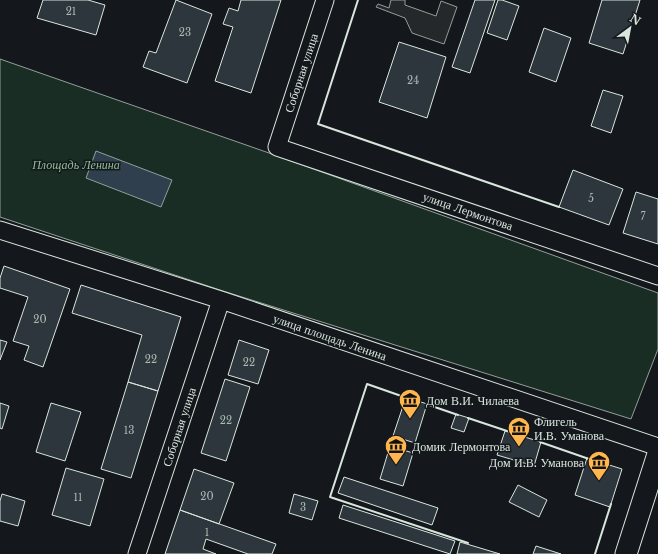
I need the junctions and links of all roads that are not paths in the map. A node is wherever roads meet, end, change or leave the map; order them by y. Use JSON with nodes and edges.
{"nodes":[{"id":1,"x":325,"y":0,"type":"edge"},
{"id":2,"x":277,"y":147,"type":"joint"},
{"id":3,"x":0,"y":230,"type":"edge"},
{"id":4,"x":658,"y":276,"type":"edge"},
{"id":5,"x":220,"y":300,"type":"junction"},
{"id":6,"x":658,"y":447,"type":"edge"},
{"id":7,"x":658,"y":454,"type":"edge"},
{"id":8,"x":138,"y":554,"type":"edge"},
{"id":9,"x":626,"y":554,"type":"edge"}],
"edges":[{"from":1,"to":2,"type":"street","name":"Соборная улица"},
{"from":2,"to":4,"type":"street","name":"улица Лермонтова"},
{"from":3,"to":5,"type":"street","name":"улица площадь Ленина"},
{"from":5,"to":6,"type":"street","name":"улица площадь Ленина"},
{"from":5,"to":8,"type":"street","name":"Соборная улица"},
{"from":7,"to":9,"type":"street"}]}
